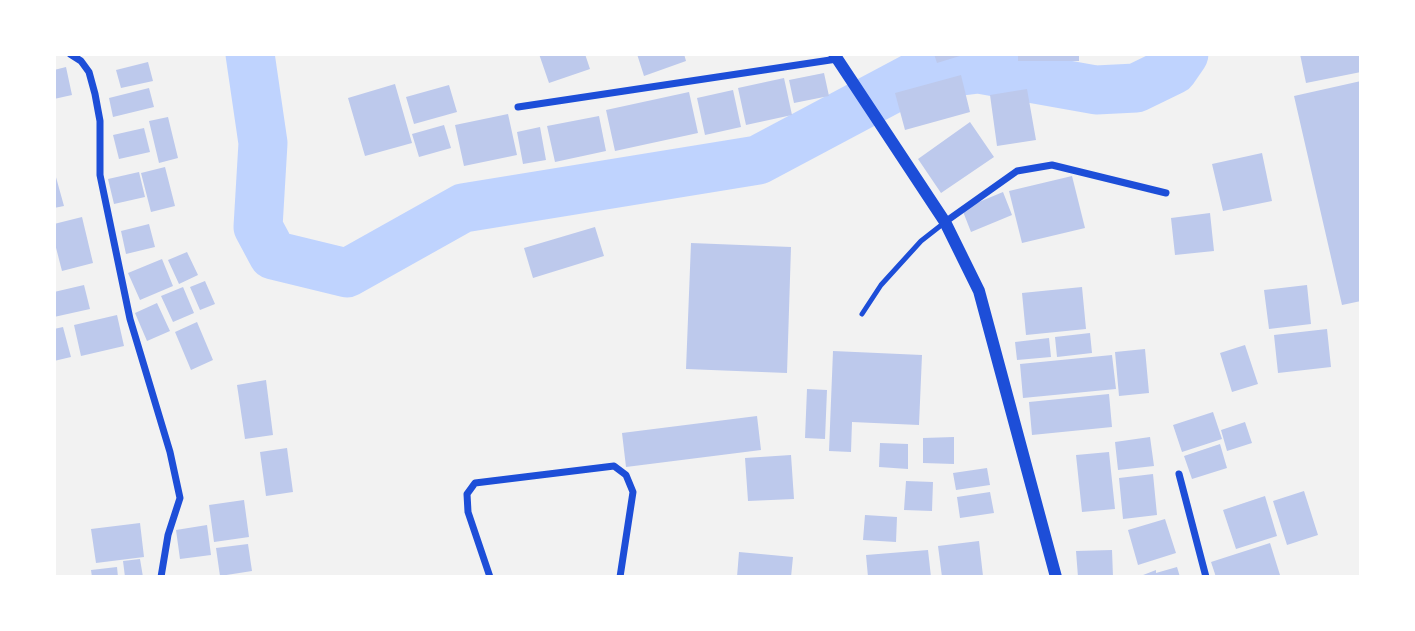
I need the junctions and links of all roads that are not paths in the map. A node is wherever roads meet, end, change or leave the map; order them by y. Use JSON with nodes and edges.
{"nodes":[{"id":1,"x":69,"y":54,"type":"edge"},
{"id":2,"x":836,"y":56,"type":"edge"},
{"id":3,"x":518,"y":107,"type":"dead end"},
{"id":4,"x":1166,"y":193,"type":"dead end"},
{"id":5,"x":945,"y":222,"type":"junction"},
{"id":6,"x":862,"y":314,"type":"dead end"},
{"id":7,"x":1179,"y":474,"type":"dead end"},
{"id":8,"x":161,"y":577,"type":"edge"},
{"id":9,"x":490,"y":577,"type":"edge"},
{"id":10,"x":620,"y":577,"type":"edge"},
{"id":11,"x":1056,"y":577,"type":"edge"},
{"id":12,"x":1206,"y":577,"type":"edge"}],
"edges":[{"from":1,"to":8,"type":"street"},
{"from":2,"to":3,"type":"street"},
{"from":2,"to":5,"type":"street"},
{"from":4,"to":5,"type":"street"},
{"from":5,"to":6,"type":"lane"},
{"from":5,"to":11,"type":"street"},
{"from":7,"to":12,"type":"street"},
{"from":9,"to":10,"type":"street"}]}
